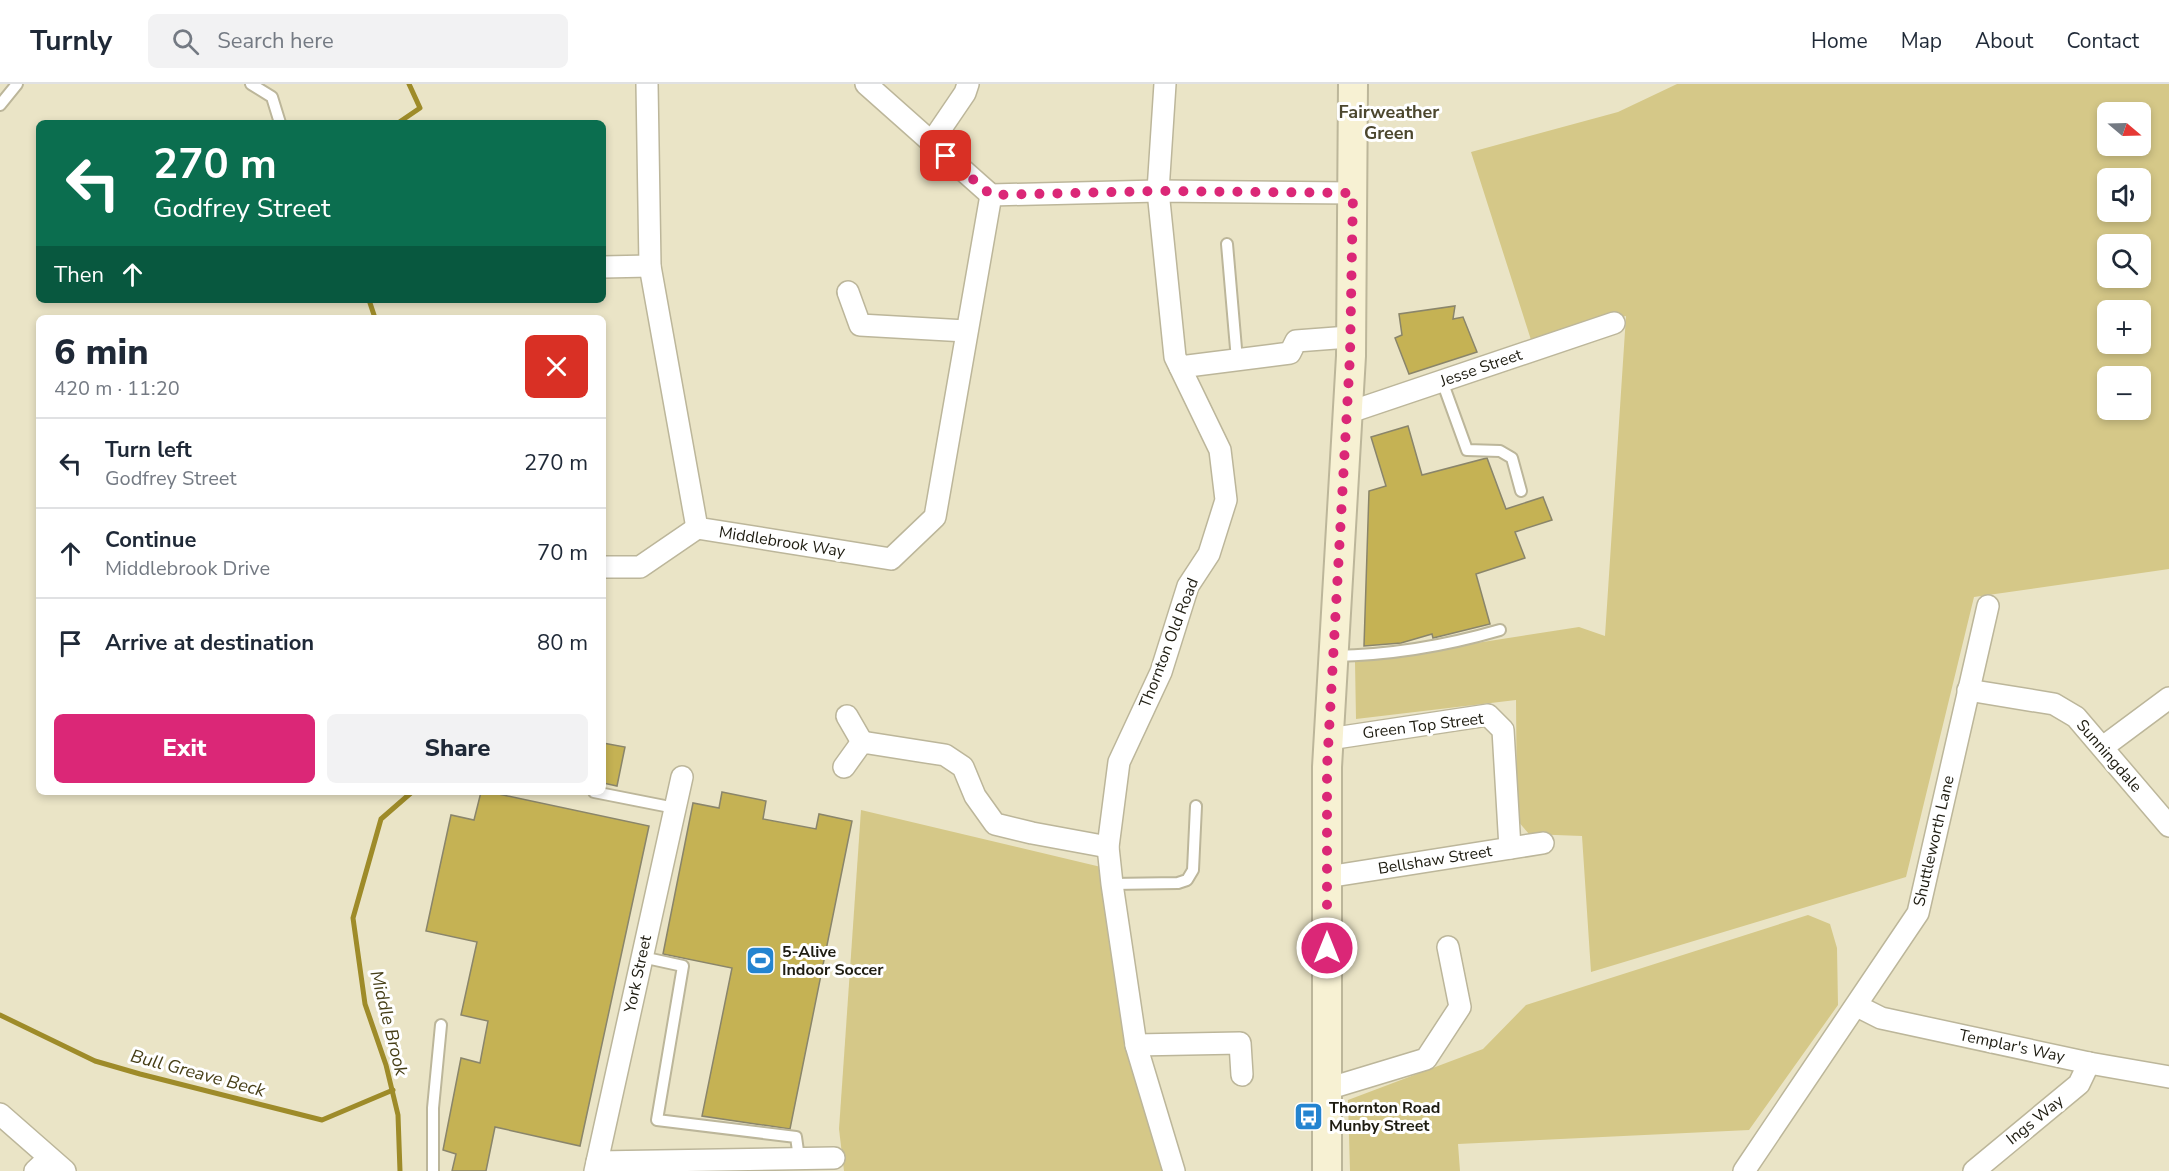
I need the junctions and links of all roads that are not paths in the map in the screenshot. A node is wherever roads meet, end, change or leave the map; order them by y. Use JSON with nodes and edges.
{"nodes":[{"id":1,"x":16,"y":84,"type":"edge"},
{"id":2,"x":251,"y":84,"type":"edge"},
{"id":3,"x":648,"y":84,"type":"edge"},
{"id":4,"x":866,"y":84,"type":"edge"},
{"id":5,"x":968,"y":84,"type":"edge"},
{"id":6,"x":1165,"y":84,"type":"edge"},
{"id":7,"x":1353,"y":84,"type":"edge"},
{"id":8,"x":0,"y":105,"type":"edge"},
{"id":9,"x":278,"y":120,"type":"edge"},
{"id":10,"x":931,"y":143,"type":"junction"},
{"id":11,"x":1158,"y":191,"type":"junction"},
{"id":12,"x":1353,"y":193,"type":"junction"},
{"id":13,"x":991,"y":195,"type":"junction"},
{"id":14,"x":1227,"y":244,"type":"dead end"},
{"id":15,"x":606,"y":267,"type":"edge"},
{"id":16,"x":650,"y":267,"type":"junction"},
{"id":17,"x":848,"y":292,"type":"dead end"},
{"id":18,"x":1614,"y":323,"type":"dead end"},
{"id":19,"x":966,"y":331,"type":"junction"},
{"id":20,"x":1349,"y":337,"type":"junction"},
{"id":21,"x":1237,"y":360,"type":"junction"},
{"id":22,"x":1180,"y":367,"type":"junction"},
{"id":23,"x":1442,"y":381,"type":"junction"},
{"id":24,"x":1347,"y":412,"type":"junction"},
{"id":25,"x":1521,"y":491,"type":"dead end"},
{"id":26,"x":697,"y":528,"type":"junction"},
{"id":27,"x":606,"y":567,"type":"edge"},
{"id":28,"x":1988,"y":606,"type":"dead end"},
{"id":29,"x":1500,"y":630,"type":"dead end"},
{"id":30,"x":1334,"y":656,"type":"junction"},
{"id":31,"x":1968,"y":690,"type":"junction"},
{"id":32,"x":2169,"y":698,"type":"edge"},
{"id":33,"x":847,"y":716,"type":"dead end"},
{"id":34,"x":1329,"y":739,"type":"junction"},
{"id":35,"x":862,"y":742,"type":"junction"},
{"id":36,"x":2103,"y":747,"type":"junction"},
{"id":37,"x":844,"y":767,"type":"dead end"},
{"id":38,"x":682,"y":777,"type":"dead end"},
{"id":39,"x":606,"y":794,"type":"edge"},
{"id":40,"x":1196,"y":806,"type":"dead end"},
{"id":41,"x":675,"y":808,"type":"junction"},
{"id":42,"x":2169,"y":826,"type":"edge"},
{"id":43,"x":1544,"y":843,"type":"dead end"},
{"id":44,"x":1108,"y":847,"type":"junction"},
{"id":45,"x":1510,"y":848,"type":"junction"},
{"id":46,"x":1327,"y":877,"type":"junction"},
{"id":47,"x":1112,"y":884,"type":"junction"},
{"id":48,"x":1448,"y":947,"type":"dead end"},
{"id":49,"x":642,"y":957,"type":"junction"},
{"id":50,"x":1857,"y":1006,"type":"junction"},
{"id":51,"x":441,"y":1024,"type":"dead end"},
{"id":52,"x":1136,"y":1045,"type":"junction"},
{"id":53,"x":2089,"y":1063,"type":"junction"},
{"id":54,"x":1242,"y":1075,"type":"dead end"},
{"id":55,"x":2169,"y":1077,"type":"edge"},
{"id":56,"x":1327,"y":1089,"type":"junction"},
{"id":57,"x":0,"y":1114,"type":"edge"},
{"id":58,"x":799,"y":1158,"type":"junction"},
{"id":59,"x":835,"y":1164,"type":"edge"},
{"id":60,"x":50,"y":1167,"type":"edge"},
{"id":61,"x":596,"y":1167,"type":"edge"},
{"id":62,"x":433,"y":1171,"type":"edge"},
{"id":63,"x":1174,"y":1171,"type":"edge"},
{"id":64,"x":1327,"y":1171,"type":"edge"},
{"id":65,"x":1744,"y":1171,"type":"edge"},
{"id":66,"x":1974,"y":1171,"type":"edge"}],
"edges":[{"from":1,"to":8,"type":"lane"},
{"from":2,"to":9,"type":"lane"},
{"from":3,"to":16,"type":"street","name":"Middlebrook Way"},
{"from":4,"to":10,"type":"street"},
{"from":5,"to":10,"type":"street"},
{"from":6,"to":11,"type":"street","name":"Thornton Old Road"},
{"from":7,"to":12,"type":"main road"},
{"from":10,"to":13,"type":"street"},
{"from":11,"to":12,"type":"street"},
{"from":11,"to":13,"type":"street"},
{"from":11,"to":22,"type":"street","name":"Thornton Old Road"},
{"from":12,"to":20,"type":"main road"},
{"from":13,"to":19,"type":"street","name":"Middlebrook Way"},
{"from":14,"to":21,"type":"lane"},
{"from":15,"to":16,"type":"street"},
{"from":16,"to":26,"type":"street","name":"Middlebrook Way"},
{"from":17,"to":19,"type":"street"},
{"from":18,"to":23,"type":"street","name":"Jesse Street"},
{"from":19,"to":26,"type":"street","name":"Middlebrook Way"},
{"from":20,"to":21,"type":"street"},
{"from":20,"to":24,"type":"main road"},
{"from":21,"to":22,"type":"street"},
{"from":22,"to":44,"type":"street","name":"Thornton Old Road"},
{"from":23,"to":24,"type":"street","name":"Jesse Street"},
{"from":23,"to":25,"type":"lane"},
{"from":24,"to":30,"type":"main road"},
{"from":26,"to":27,"type":"street"},
{"from":28,"to":31,"type":"street","name":"Shuttleworth Lane"},
{"from":29,"to":30,"type":"lane"},
{"from":30,"to":34,"type":"main road"},
{"from":31,"to":36,"type":"street","name":"Sunningdale"},
{"from":31,"to":50,"type":"street","name":"Shuttleworth Lane"},
{"from":32,"to":36,"type":"street"},
{"from":33,"to":35,"type":"street"},
{"from":34,"to":45,"type":"street","name":"Green Top Street"},
{"from":34,"to":46,"type":"main road"},
{"from":35,"to":37,"type":"street"},
{"from":35,"to":44,"type":"street"},
{"from":36,"to":42,"type":"street","name":"Sunningdale"},
{"from":38,"to":41,"type":"street","name":"York Street"},
{"from":39,"to":41,"type":"lane"},
{"from":40,"to":47,"type":"lane"},
{"from":41,"to":49,"type":"street","name":"York Street"},
{"from":43,"to":45,"type":"street","name":"Bellshaw Street"},
{"from":44,"to":47,"type":"street","name":"Thornton Old Road"},
{"from":45,"to":46,"type":"street","name":"Bellshaw Street"},
{"from":46,"to":56,"type":"main road"},
{"from":47,"to":52,"type":"street","name":"Thornton Old Road"},
{"from":48,"to":56,"type":"street"},
{"from":49,"to":58,"type":"lane"},
{"from":49,"to":61,"type":"street","name":"York Street"},
{"from":50,"to":53,"type":"street","name":"Templar's Way"},
{"from":50,"to":65,"type":"street","name":"Shuttleworth Lane"},
{"from":51,"to":62,"type":"lane"},
{"from":52,"to":54,"type":"street"},
{"from":52,"to":63,"type":"street","name":"Thornton Old Road"},
{"from":53,"to":55,"type":"street","name":"Templar's Way"},
{"from":53,"to":66,"type":"street","name":"Ings Way"},
{"from":56,"to":64,"type":"main road"},
{"from":57,"to":60,"type":"street"},
{"from":58,"to":59,"type":"street"},
{"from":58,"to":61,"type":"street"}]}
